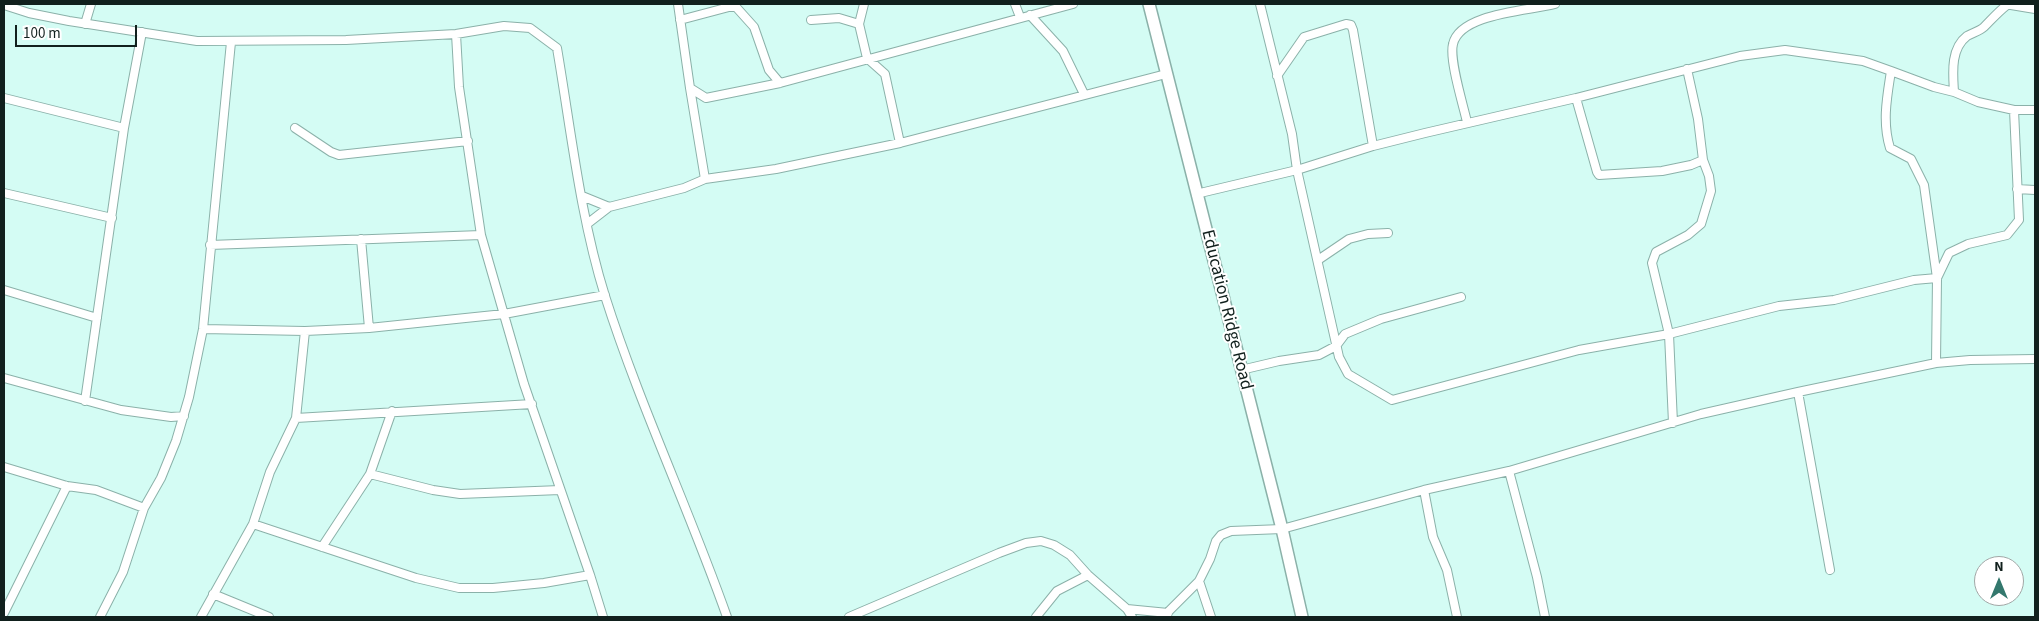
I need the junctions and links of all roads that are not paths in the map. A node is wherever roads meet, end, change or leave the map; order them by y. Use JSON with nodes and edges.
{"nodes":[{"id":1,"x":91,"y":4,"type":"edge"},
{"id":2,"x":678,"y":4,"type":"edge"},
{"id":3,"x":864,"y":4,"type":"edge"},
{"id":4,"x":1016,"y":4,"type":"edge"},
{"id":5,"x":1073,"y":4,"type":"edge"},
{"id":6,"x":1149,"y":4,"type":"edge"},
{"id":7,"x":1260,"y":4,"type":"edge"},
{"id":8,"x":1555,"y":4,"type":"edge"},
{"id":9,"x":2006,"y":4,"type":"edge"},
{"id":10,"x":4,"y":5,"type":"edge"},
{"id":11,"x":2035,"y":9,"type":"edge"},
{"id":12,"x":1030,"y":15,"type":"junction"},
{"id":13,"x":1020,"y":17,"type":"junction"},
{"id":14,"x":680,"y":20,"type":"junction"},
{"id":15,"x":811,"y":20,"type":"dead end"},
{"id":16,"x":85,"y":24,"type":"junction"},
{"id":17,"x":859,"y":24,"type":"junction"},
{"id":18,"x":142,"y":32,"type":"junction"},
{"id":19,"x":456,"y":34,"type":"junction"},
{"id":20,"x":230,"y":42,"type":"junction"},
{"id":21,"x":867,"y":58,"type":"junction"},
{"id":22,"x":1687,"y":69,"type":"junction"},
{"id":23,"x":1891,"y":71,"type":"junction"},
{"id":24,"x":1166,"y":74,"type":"junction"},
{"id":25,"x":1277,"y":76,"type":"junction"},
{"id":26,"x":780,"y":83,"type":"junction"},
{"id":27,"x":690,"y":88,"type":"junction"},
{"id":28,"x":1954,"y":92,"type":"junction"},
{"id":29,"x":1084,"y":94,"type":"junction"},
{"id":30,"x":4,"y":98,"type":"edge"},
{"id":31,"x":1576,"y":98,"type":"junction"},
{"id":32,"x":2014,"y":110,"type":"junction"},
{"id":33,"x":2035,"y":110,"type":"edge"},
{"id":34,"x":1467,"y":122,"type":"junction"},
{"id":35,"x":124,"y":128,"type":"junction"},
{"id":36,"x":295,"y":128,"type":"dead end"},
{"id":37,"x":468,"y":141,"type":"junction"},
{"id":38,"x":900,"y":143,"type":"junction"},
{"id":39,"x":1373,"y":146,"type":"junction"},
{"id":40,"x":1703,"y":160,"type":"junction"},
{"id":41,"x":1298,"y":170,"type":"junction"},
{"id":42,"x":705,"y":179,"type":"junction"},
{"id":43,"x":2018,"y":189,"type":"junction"},
{"id":44,"x":2035,"y":190,"type":"edge"},
{"id":45,"x":4,"y":193,"type":"edge"},
{"id":46,"x":1196,"y":194,"type":"junction"},
{"id":47,"x":582,"y":196,"type":"junction"},
{"id":48,"x":609,"y":207,"type":"junction"},
{"id":49,"x":112,"y":218,"type":"junction"},
{"id":50,"x":587,"y":224,"type":"junction"},
{"id":51,"x":1388,"y":232,"type":"dead end"},
{"id":52,"x":481,"y":235,"type":"junction"},
{"id":53,"x":361,"y":238,"type":"junction"},
{"id":54,"x":210,"y":245,"type":"junction"},
{"id":55,"x":1318,"y":260,"type":"junction"},
{"id":56,"x":1937,"y":278,"type":"junction"},
{"id":57,"x":4,"y":290,"type":"edge"},
{"id":58,"x":604,"y":295,"type":"junction"},
{"id":59,"x":1461,"y":297,"type":"dead end"},
{"id":60,"x":504,"y":314,"type":"junction"},
{"id":61,"x":97,"y":318,"type":"junction"},
{"id":62,"x":370,"y":328,"type":"junction"},
{"id":63,"x":203,"y":329,"type":"junction"},
{"id":64,"x":306,"y":331,"type":"junction"},
{"id":65,"x":1669,"y":334,"type":"junction"},
{"id":66,"x":1336,"y":346,"type":"junction"},
{"id":67,"x":2035,"y":359,"type":"edge"},
{"id":68,"x":1936,"y":363,"type":"junction"},
{"id":69,"x":1241,"y":370,"type":"junction"},
{"id":70,"x":4,"y":378,"type":"edge"},
{"id":71,"x":1798,"y":392,"type":"junction"},
{"id":72,"x":85,"y":401,"type":"junction"},
{"id":73,"x":532,"y":404,"type":"junction"},
{"id":74,"x":392,"y":411,"type":"junction"},
{"id":75,"x":184,"y":416,"type":"junction"},
{"id":76,"x":296,"y":418,"type":"junction"},
{"id":77,"x":1673,"y":423,"type":"junction"},
{"id":78,"x":4,"y":467,"type":"edge"},
{"id":79,"x":1509,"y":471,"type":"junction"},
{"id":80,"x":370,"y":474,"type":"junction"},
{"id":81,"x":67,"y":486,"type":"junction"},
{"id":82,"x":560,"y":490,"type":"junction"},
{"id":83,"x":1424,"y":490,"type":"junction"},
{"id":84,"x":144,"y":508,"type":"junction"},
{"id":85,"x":253,"y":524,"type":"junction"},
{"id":86,"x":1282,"y":529,"type":"junction"},
{"id":87,"x":322,"y":547,"type":"junction"},
{"id":88,"x":1830,"y":570,"type":"dead end"},
{"id":89,"x":590,"y":575,"type":"junction"},
{"id":90,"x":1088,"y":575,"type":"junction"},
{"id":91,"x":1199,"y":581,"type":"junction"},
{"id":92,"x":213,"y":594,"type":"junction"},
{"id":93,"x":1127,"y":609,"type":"junction"},
{"id":94,"x":4,"y":613,"type":"edge"},
{"id":95,"x":1166,"y":615,"type":"edge"},
{"id":96,"x":100,"y":617,"type":"edge"},
{"id":97,"x":201,"y":617,"type":"edge"},
{"id":98,"x":269,"y":617,"type":"edge"},
{"id":99,"x":603,"y":617,"type":"edge"},
{"id":100,"x":727,"y":617,"type":"edge"},
{"id":101,"x":849,"y":617,"type":"edge"},
{"id":102,"x":1036,"y":617,"type":"edge"},
{"id":103,"x":1132,"y":617,"type":"edge"},
{"id":104,"x":1211,"y":617,"type":"edge"},
{"id":105,"x":1302,"y":617,"type":"edge"},
{"id":106,"x":1458,"y":617,"type":"edge"},
{"id":107,"x":1545,"y":617,"type":"edge"}],
"edges":[{"from":1,"to":16,"type":"street"},
{"from":2,"to":14,"type":"street"},
{"from":3,"to":17,"type":"street"},
{"from":4,"to":13,"type":"street"},
{"from":5,"to":12,"type":"street"},
{"from":6,"to":24,"type":"main road","name":"Education Ridge Road"},
{"from":7,"to":25,"type":"street"},
{"from":8,"to":34,"type":"street"},
{"from":9,"to":11,"type":"street"},
{"from":9,"to":28,"type":"street"},
{"from":10,"to":16,"type":"street"},
{"from":12,"to":13,"type":"street"},
{"from":12,"to":29,"type":"street"},
{"from":13,"to":21,"type":"street"},
{"from":14,"to":26,"type":"street"},
{"from":14,"to":27,"type":"street"},
{"from":15,"to":17,"type":"street"},
{"from":16,"to":18,"type":"street"},
{"from":17,"to":21,"type":"street"},
{"from":18,"to":20,"type":"street"},
{"from":18,"to":35,"type":"street"},
{"from":19,"to":20,"type":"street"},
{"from":19,"to":37,"type":"street"},
{"from":19,"to":47,"type":"street"},
{"from":20,"to":54,"type":"street"},
{"from":21,"to":26,"type":"street"},
{"from":21,"to":38,"type":"street"},
{"from":22,"to":23,"type":"street"},
{"from":22,"to":31,"type":"street"},
{"from":22,"to":40,"type":"street"},
{"from":23,"to":28,"type":"street"},
{"from":23,"to":56,"type":"street"},
{"from":24,"to":29,"type":"street"},
{"from":24,"to":46,"type":"main road","name":"Education Ridge Road"},
{"from":25,"to":39,"type":"street"},
{"from":25,"to":41,"type":"street"},
{"from":26,"to":27,"type":"street"},
{"from":27,"to":42,"type":"street"},
{"from":28,"to":32,"type":"street"},
{"from":29,"to":38,"type":"street"},
{"from":30,"to":35,"type":"street"},
{"from":31,"to":34,"type":"street"},
{"from":31,"to":40,"type":"street"},
{"from":32,"to":33,"type":"street"},
{"from":32,"to":43,"type":"street"},
{"from":34,"to":39,"type":"street"},
{"from":35,"to":49,"type":"street"},
{"from":36,"to":37,"type":"street"},
{"from":37,"to":52,"type":"street"},
{"from":38,"to":42,"type":"street"},
{"from":39,"to":41,"type":"street"},
{"from":40,"to":65,"type":"street"},
{"from":41,"to":46,"type":"street"},
{"from":41,"to":55,"type":"street"},
{"from":42,"to":48,"type":"street"},
{"from":43,"to":44,"type":"street"},
{"from":43,"to":56,"type":"street"},
{"from":45,"to":49,"type":"street"},
{"from":46,"to":69,"type":"main road","name":"Education Ridge Road"},
{"from":47,"to":48,"type":"street"},
{"from":47,"to":50,"type":"street"},
{"from":48,"to":50,"type":"street"},
{"from":49,"to":61,"type":"street"},
{"from":50,"to":58,"type":"street"},
{"from":51,"to":55,"type":"street"},
{"from":52,"to":53,"type":"street"},
{"from":52,"to":60,"type":"street"},
{"from":53,"to":54,"type":"street"},
{"from":53,"to":62,"type":"street"},
{"from":54,"to":63,"type":"street"},
{"from":55,"to":66,"type":"street"},
{"from":56,"to":65,"type":"street"},
{"from":56,"to":68,"type":"street"},
{"from":57,"to":61,"type":"street"},
{"from":58,"to":60,"type":"street"},
{"from":58,"to":100,"type":"street"},
{"from":59,"to":66,"type":"street"},
{"from":60,"to":62,"type":"street"},
{"from":60,"to":73,"type":"street"},
{"from":61,"to":72,"type":"street"},
{"from":62,"to":64,"type":"street"},
{"from":63,"to":64,"type":"street"},
{"from":63,"to":75,"type":"street"},
{"from":64,"to":76,"type":"street"},
{"from":65,"to":66,"type":"street"},
{"from":65,"to":77,"type":"street"},
{"from":66,"to":69,"type":"street"},
{"from":67,"to":68,"type":"street"},
{"from":68,"to":71,"type":"street"},
{"from":69,"to":86,"type":"main road","name":"Education Ridge Road"},
{"from":70,"to":72,"type":"street"},
{"from":71,"to":77,"type":"street"},
{"from":71,"to":88,"type":"street"},
{"from":72,"to":75,"type":"street"},
{"from":73,"to":74,"type":"street"},
{"from":73,"to":82,"type":"street"},
{"from":74,"to":76,"type":"street"},
{"from":74,"to":80,"type":"street"},
{"from":75,"to":84,"type":"street"},
{"from":76,"to":85,"type":"street"},
{"from":77,"to":79,"type":"street"},
{"from":78,"to":81,"type":"street"},
{"from":79,"to":83,"type":"street"},
{"from":79,"to":107,"type":"street"},
{"from":80,"to":82,"type":"street"},
{"from":80,"to":87,"type":"street"},
{"from":81,"to":84,"type":"street"},
{"from":81,"to":94,"type":"street"},
{"from":82,"to":89,"type":"street"},
{"from":83,"to":86,"type":"street"},
{"from":83,"to":106,"type":"street"},
{"from":84,"to":96,"type":"street"},
{"from":85,"to":87,"type":"street"},
{"from":85,"to":92,"type":"street"},
{"from":86,"to":91,"type":"street"},
{"from":86,"to":105,"type":"main road","name":"Education Ridge Road"},
{"from":87,"to":89,"type":"street"},
{"from":89,"to":99,"type":"street"},
{"from":90,"to":93,"type":"street"},
{"from":90,"to":101,"type":"street"},
{"from":90,"to":102,"type":"street"},
{"from":91,"to":95,"type":"street"},
{"from":91,"to":104,"type":"street"},
{"from":92,"to":97,"type":"street"},
{"from":92,"to":98,"type":"street"},
{"from":93,"to":95,"type":"street"},
{"from":93,"to":103,"type":"street"}]}
